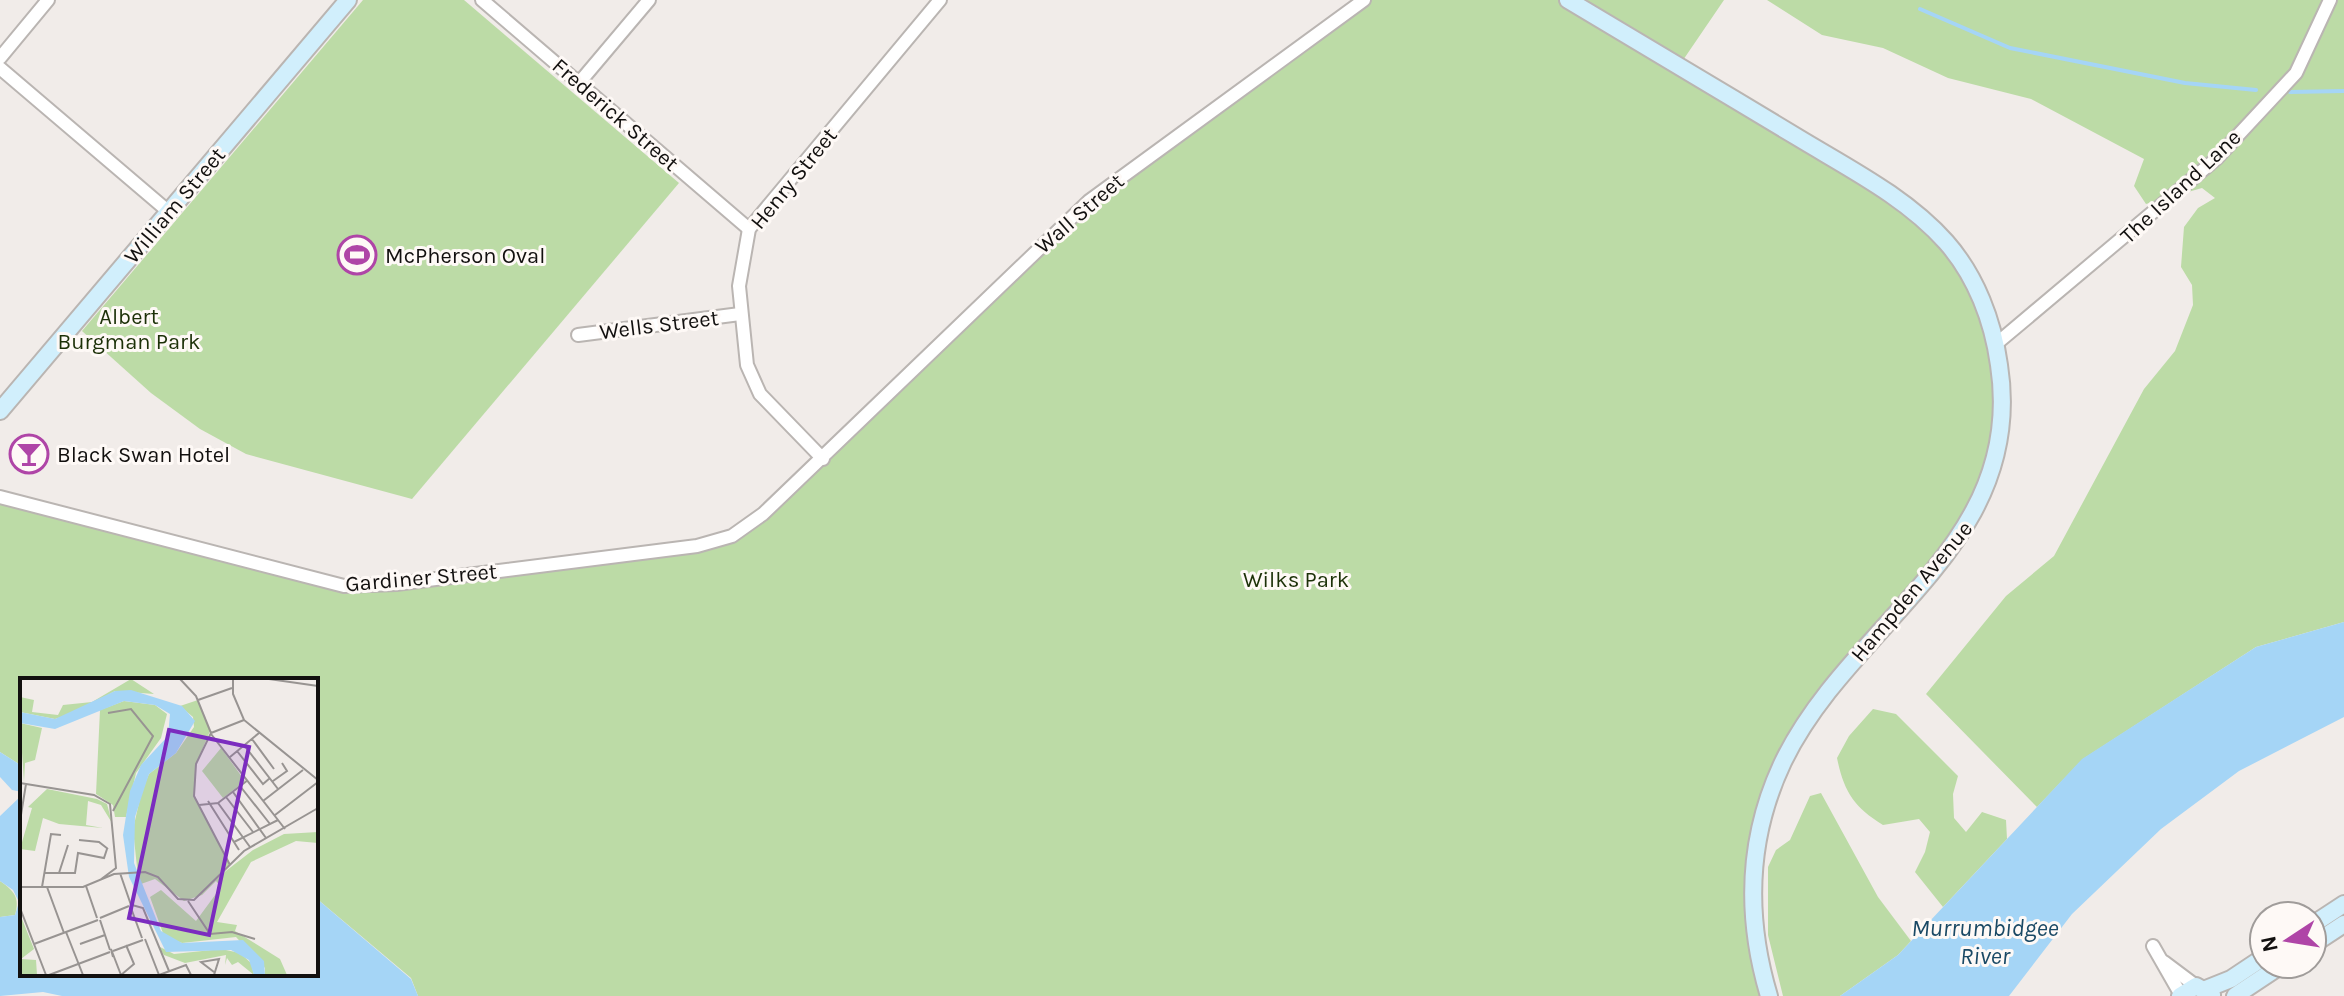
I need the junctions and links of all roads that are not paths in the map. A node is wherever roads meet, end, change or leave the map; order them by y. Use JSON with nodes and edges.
{"nodes":[{"id":1,"x":48,"y":0,"type":"edge"},
{"id":2,"x":348,"y":0,"type":"edge"},
{"id":3,"x":482,"y":0,"type":"edge"},
{"id":4,"x":649,"y":0,"type":"edge"},
{"id":5,"x":940,"y":0,"type":"edge"},
{"id":6,"x":1364,"y":0,"type":"edge"},
{"id":7,"x":1568,"y":0,"type":"edge"},
{"id":8,"x":2330,"y":0,"type":"edge"},
{"id":9,"x":0,"y":58,"type":"edge"},
{"id":10,"x":0,"y":68,"type":"edge"},
{"id":11,"x":579,"y":83,"type":"junction"},
{"id":12,"x":169,"y":212,"type":"junction"},
{"id":13,"x":749,"y":229,"type":"junction"},
{"id":14,"x":740,"y":314,"type":"junction"},
{"id":15,"x":578,"y":335,"type":"dead end"},
{"id":16,"x":1996,"y":344,"type":"junction"},
{"id":17,"x":0,"y":411,"type":"edge"},
{"id":18,"x":823,"y":459,"type":"junction"},
{"id":19,"x":0,"y":497,"type":"edge"},
{"id":20,"x":2248,"y":968,"type":"edge"},
{"id":21,"x":2259,"y":980,"type":"edge"},
{"id":22,"x":2205,"y":990,"type":"edge"},
{"id":23,"x":1769,"y":996,"type":"edge"},
{"id":24,"x":2180,"y":996,"type":"edge"},
{"id":25,"x":2235,"y":996,"type":"edge"}],
"edges":[{"from":1,"to":9,"type":"street"},
{"from":2,"to":12,"type":"main road","name":"William Street"},
{"from":3,"to":11,"type":"street","name":"Frederick Street"},
{"from":4,"to":11,"type":"street"},
{"from":5,"to":13,"type":"street","name":"Henry Street"},
{"from":6,"to":18,"type":"street","name":"Wall Street"},
{"from":7,"to":16,"type":"main road","name":"Hampden Avenue"},
{"from":8,"to":16,"type":"street","name":"The Island Lane"},
{"from":10,"to":12,"type":"street"},
{"from":11,"to":13,"type":"street","name":"Frederick Street"},
{"from":12,"to":17,"type":"main road","name":"William Street"},
{"from":13,"to":14,"type":"street","name":"Henry Street"},
{"from":14,"to":15,"type":"street","name":"Wells Street"},
{"from":14,"to":18,"type":"street","name":"Henry Street"},
{"from":16,"to":23,"type":"main road","name":"Hampden Avenue"},
{"from":18,"to":19,"type":"street","name":"Gardiner Street"},
{"from":20,"to":22,"type":"main road"},
{"from":21,"to":25,"type":"main road"},
{"from":22,"to":24,"type":"main road"},
{"from":22,"to":24,"type":"street"}]}
